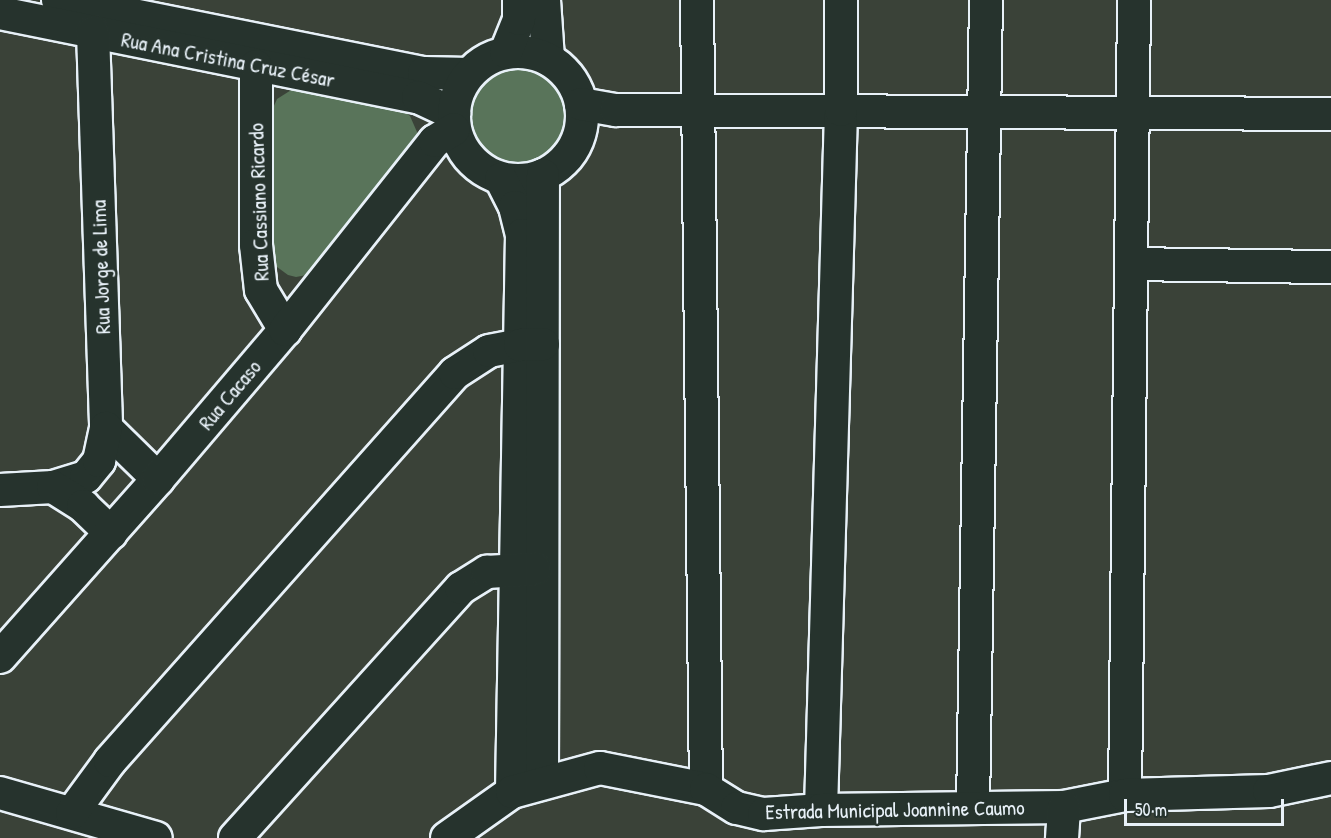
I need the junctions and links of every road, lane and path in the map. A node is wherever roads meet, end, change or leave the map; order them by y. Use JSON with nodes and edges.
{"nodes":[{"id":1,"x":58,"y":0,"type":"edge"},
{"id":2,"x":519,"y":0,"type":"edge"},
{"id":3,"x":544,"y":0,"type":"edge"},
{"id":4,"x":698,"y":0,"type":"edge"},
{"id":5,"x":841,"y":0,"type":"edge"},
{"id":6,"x":986,"y":0,"type":"edge"},
{"id":7,"x":1134,"y":0,"type":"edge"},
{"id":8,"x":0,"y":13,"type":"edge"},
{"id":9,"x":93,"y":13,"type":"edge"},
{"id":10,"x":506,"y":52,"type":"junction"},
{"id":11,"x":548,"y":59,"type":"junction"},
{"id":12,"x":256,"y":66,"type":"junction"},
{"id":13,"x":469,"y":74,"type":"junction"},
{"id":14,"x":581,"y":104,"type":"junction"},
{"id":15,"x":697,"y":110,"type":"junction"},
{"id":16,"x":841,"y":110,"type":"junction"},
{"id":17,"x":986,"y":111,"type":"junction"},
{"id":18,"x":1133,"y":111,"type":"junction"},
{"id":19,"x":1331,"y":114,"type":"edge"},
{"id":20,"x":454,"y":121,"type":"junction"},
{"id":21,"x":543,"y":175,"type":"junction"},
{"id":22,"x":501,"y":178,"type":"junction"},
{"id":23,"x":1132,"y":264,"type":"junction"},
{"id":24,"x":1331,"y":267,"type":"edge"},
{"id":25,"x":285,"y":330,"type":"junction"},
{"id":26,"x":532,"y":345,"type":"junction"},
{"id":27,"x":106,"y":429,"type":"junction"},
{"id":28,"x":158,"y":479,"type":"junction"},
{"id":29,"x":53,"y":487,"type":"junction"},
{"id":30,"x":0,"y":490,"type":"edge"},
{"id":31,"x":111,"y":533,"type":"junction"},
{"id":32,"x":529,"y":569,"type":"junction"},
{"id":33,"x":0,"y":657,"type":"edge"},
{"id":34,"x":1331,"y":778,"type":"edge"},
{"id":35,"x":542,"y":782,"type":"junction"},
{"id":36,"x":706,"y":789,"type":"junction"},
{"id":37,"x":512,"y":792,"type":"junction"},
{"id":38,"x":0,"y":793,"type":"edge"},
{"id":39,"x":1125,"y":795,"type":"junction"},
{"id":40,"x":1065,"y":807,"type":"junction"},
{"id":41,"x":974,"y":808,"type":"junction"},
{"id":42,"x":821,"y":810,"type":"junction"},
{"id":43,"x":72,"y":813,"type":"junction"},
{"id":44,"x":156,"y":838,"type":"edge"},
{"id":45,"x":235,"y":838,"type":"edge"},
{"id":46,"x":447,"y":838,"type":"edge"},
{"id":47,"x":1062,"y":838,"type":"edge"}],
"edges":[{"from":1,"to":9,"type":"street","name":"Rua Ana Cristina Cruz César"},
{"from":2,"to":10,"type":"street"},
{"from":3,"to":11,"type":"street"},
{"from":4,"to":15,"type":"street"},
{"from":5,"to":16,"type":"street"},
{"from":6,"to":17,"type":"street"},
{"from":7,"to":18,"type":"street"},
{"from":8,"to":9,"type":"street","name":"Rua Ana Cristina Cruz César"},
{"from":9,"to":12,"type":"street","name":"Rua Ana Cristina Cruz César"},
{"from":9,"to":13,"type":"street","name":"Rua Ana Cristina Cruz César"},
{"from":9,"to":27,"type":"street","name":"Rua Jorge de Lima"},
{"from":10,"to":11,"type":"street"},
{"from":10,"to":13,"type":"street"},
{"from":11,"to":14,"type":"street"},
{"from":12,"to":20,"type":"street","name":"Rua Ana Cristina Cruz César"},
{"from":12,"to":25,"type":"street","name":"Rua Cassiano Ricardo"},
{"from":13,"to":20,"type":"street"},
{"from":14,"to":15,"type":"street"},
{"from":14,"to":21,"type":"street"},
{"from":15,"to":16,"type":"street"},
{"from":15,"to":36,"type":"street"},
{"from":16,"to":17,"type":"street"},
{"from":16,"to":42,"type":"street"},
{"from":17,"to":18,"type":"street"},
{"from":17,"to":41,"type":"street"},
{"from":18,"to":19,"type":"street"},
{"from":18,"to":23,"type":"street"},
{"from":20,"to":22,"type":"street"},
{"from":20,"to":25,"type":"street","name":"Rua Cacaso"},
{"from":21,"to":22,"type":"street"},
{"from":21,"to":26,"type":"street"},
{"from":22,"to":26,"type":"street"},
{"from":23,"to":24,"type":"street"},
{"from":23,"to":39,"type":"street"},
{"from":25,"to":28,"type":"street","name":"Rua Cacaso"},
{"from":26,"to":32,"type":"street"},
{"from":26,"to":43,"type":"street"},
{"from":27,"to":28,"type":"street"},
{"from":27,"to":29,"type":"street","name":"Rua Jorge de Lima"},
{"from":28,"to":31,"type":"street","name":"Rua Cacaso"},
{"from":29,"to":30,"type":"street","name":"Rua Jorge de Lima"},
{"from":29,"to":31,"type":"street"},
{"from":31,"to":33,"type":"street","name":"Rua Cacaso"},
{"from":32,"to":35,"type":"street"},
{"from":32,"to":37,"type":"street"},
{"from":32,"to":45,"type":"street"},
{"from":34,"to":39,"type":"street","name":"Estrada Municipal Joannine Caumo"},
{"from":35,"to":36,"type":"street","name":"Estrada Municipal Joannine Caumo"},
{"from":35,"to":37,"type":"street","name":"Estrada Municipal Joannine Caumo"},
{"from":36,"to":42,"type":"street","name":"Estrada Municipal Joannine Caumo"},
{"from":37,"to":46,"type":"street","name":"Estrada Municipal Joannine Caumo"},
{"from":38,"to":43,"type":"street"},
{"from":39,"to":40,"type":"street","name":"Estrada Municipal Joannine Caumo"},
{"from":40,"to":41,"type":"street","name":"Estrada Municipal Joannine Caumo"},
{"from":40,"to":47,"type":"street"},
{"from":41,"to":42,"type":"street","name":"Estrada Municipal Joannine Caumo"},
{"from":43,"to":44,"type":"street"}]}
